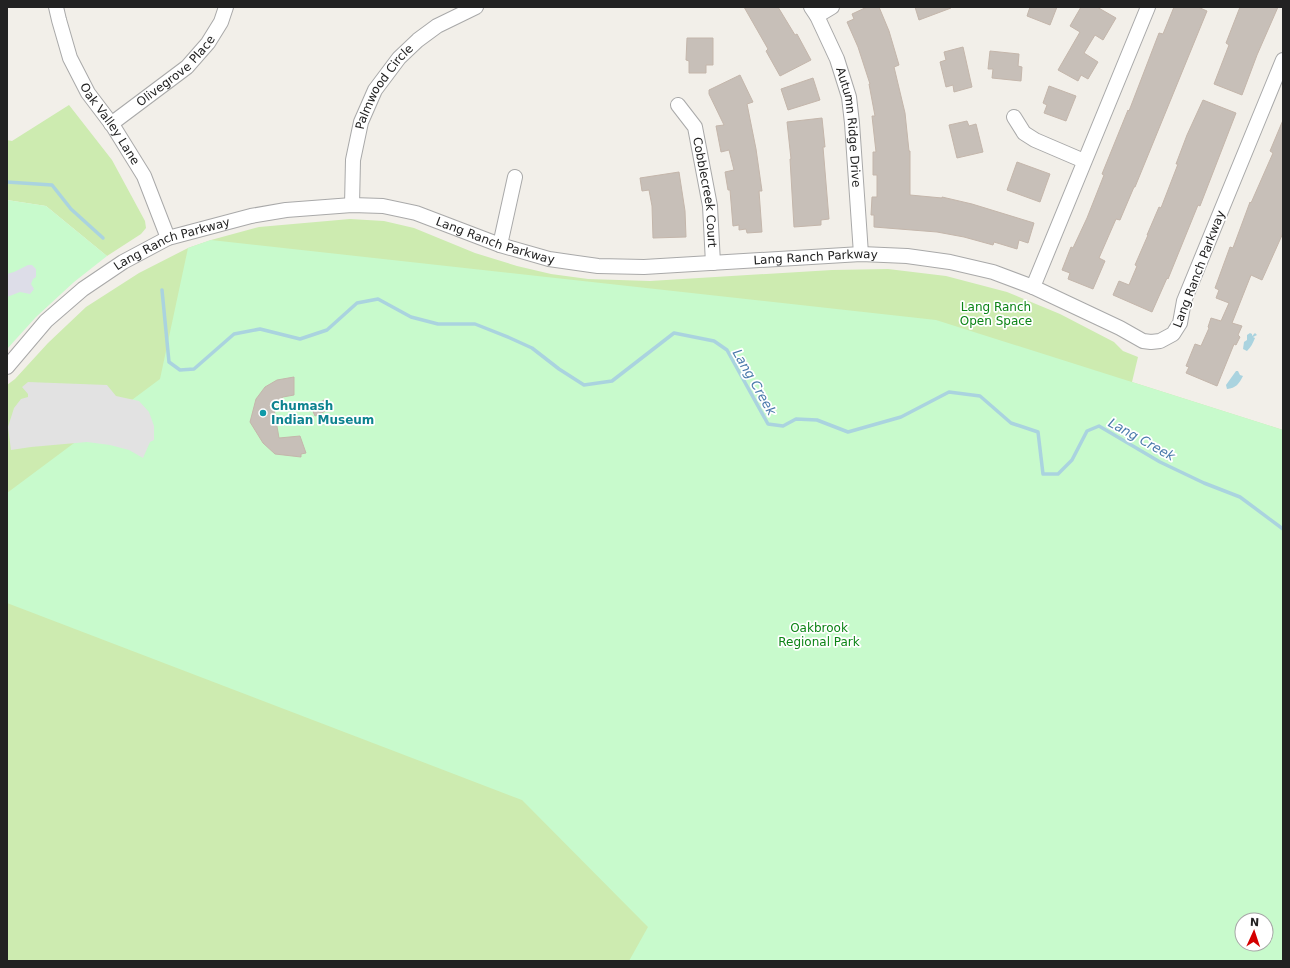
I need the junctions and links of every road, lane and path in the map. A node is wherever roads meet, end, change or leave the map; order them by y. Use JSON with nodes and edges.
{"nodes":[{"id":1,"x":56,"y":7,"type":"edge"},
{"id":2,"x":226,"y":7,"type":"edge"},
{"id":3,"x":476,"y":7,"type":"edge"},
{"id":4,"x":832,"y":7,"type":"edge"},
{"id":5,"x":1148,"y":7,"type":"edge"},
{"id":6,"x":814,"y":12,"type":"edge"},
{"id":7,"x":1283,"y":60,"type":"edge"},
{"id":8,"x":678,"y":105,"type":"dead end"},
{"id":9,"x":1014,"y":117,"type":"dead end"},
{"id":10,"x":111,"y":124,"type":"junction"},
{"id":11,"x":1084,"y":161,"type":"junction"},
{"id":12,"x":515,"y":176,"type":"dead end"},
{"id":13,"x":352,"y":204,"type":"junction"},
{"id":14,"x":168,"y":238,"type":"junction"},
{"id":15,"x":500,"y":245,"type":"junction"},
{"id":16,"x":861,"y":254,"type":"junction"},
{"id":17,"x":713,"y":263,"type":"junction"},
{"id":18,"x":1033,"y":287,"type":"junction"},
{"id":19,"x":7,"y":367,"type":"edge"}],
"edges":[{"from":1,"to":10,"type":"street","name":"Oak Valley Lane"},
{"from":2,"to":10,"type":"street","name":"Olivegrove Place"},
{"from":3,"to":13,"type":"street","name":"Palmwood Circle"},
{"from":4,"to":6,"type":"street"},
{"from":5,"to":11,"type":"street"},
{"from":6,"to":16,"type":"street","name":"Autumn Ridge Drive"},
{"from":7,"to":18,"type":"street","name":"Lang Ranch Parkway"},
{"from":8,"to":17,"type":"street","name":"Cobblecreek Court"},
{"from":9,"to":11,"type":"street"},
{"from":10,"to":14,"type":"street","name":"Oak Valley Lane"},
{"from":11,"to":18,"type":"street"},
{"from":12,"to":15,"type":"street"},
{"from":13,"to":14,"type":"street","name":"Lang Ranch Parkway"},
{"from":13,"to":15,"type":"street","name":"Lang Ranch Parkway"},
{"from":14,"to":19,"type":"street","name":"Lang Ranch Parkway"},
{"from":15,"to":17,"type":"street","name":"Lang Ranch Parkway"},
{"from":16,"to":17,"type":"street","name":"Lang Ranch Parkway"},
{"from":16,"to":18,"type":"street","name":"Lang Ranch Parkway"}]}
